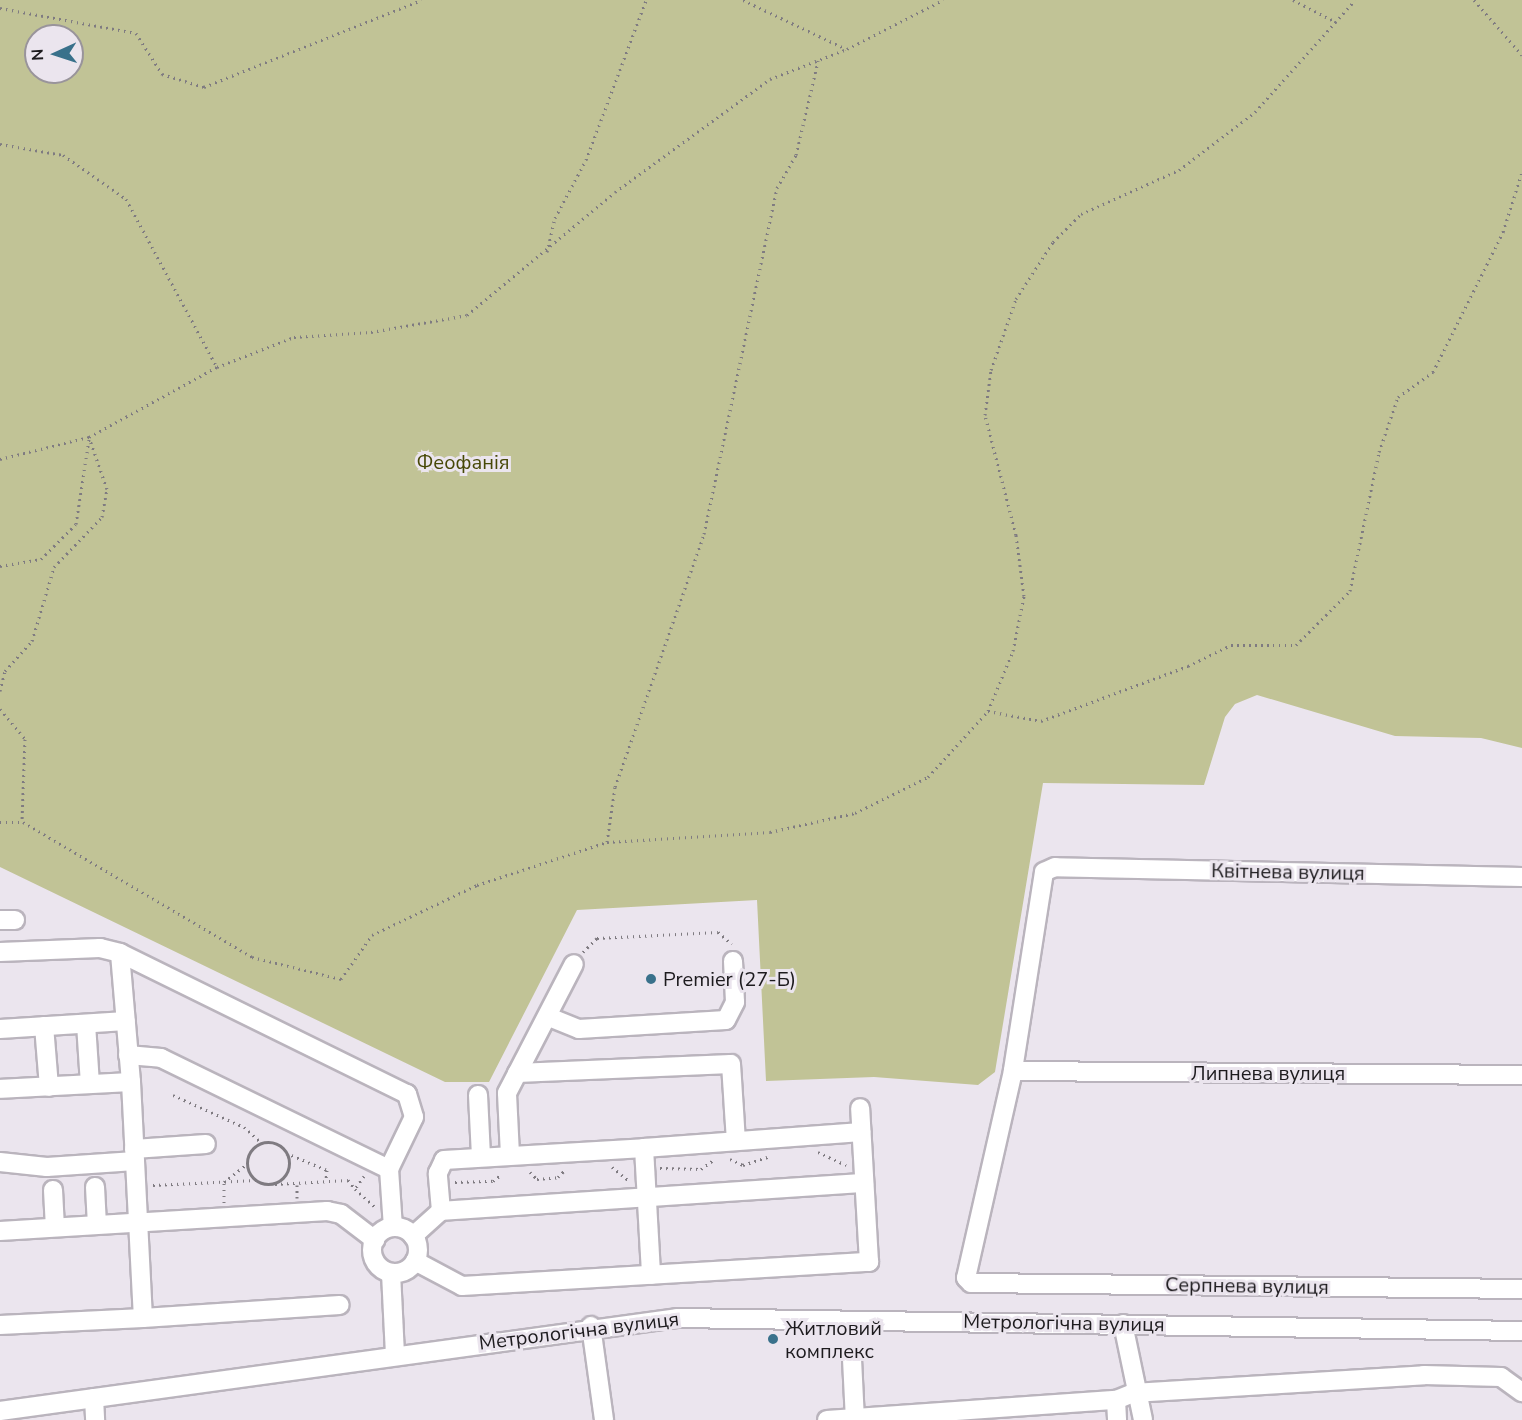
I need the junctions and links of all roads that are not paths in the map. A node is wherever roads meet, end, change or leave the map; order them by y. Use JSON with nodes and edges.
{"nodes":[{"id":1,"x":1522,"y":877,"type":"edge"},
{"id":2,"x":0,"y":952,"type":"edge"},
{"id":3,"x":120,"y":953,"type":"junction"},
{"id":4,"x":733,"y":961,"type":"road end"},
{"id":5,"x":574,"y":964,"type":"road end"},
{"id":6,"x":549,"y":1017,"type":"junction"},
{"id":7,"x":126,"y":1022,"type":"junction"},
{"id":8,"x":86,"y":1024,"type":"junction"},
{"id":9,"x":44,"y":1026,"type":"junction"},
{"id":10,"x":0,"y":1029,"type":"edge"},
{"id":11,"x":128,"y":1056,"type":"junction"},
{"id":12,"x":1013,"y":1071,"type":"junction"},
{"id":13,"x":517,"y":1073,"type":"junction"},
{"id":14,"x":1522,"y":1075,"type":"edge"},
{"id":15,"x":131,"y":1082,"type":"junction"},
{"id":16,"x":90,"y":1084,"type":"junction"},
{"id":17,"x":49,"y":1087,"type":"junction"},
{"id":18,"x":0,"y":1089,"type":"edge"},
{"id":19,"x":478,"y":1095,"type":"dead end"},
{"id":20,"x":860,"y":1108,"type":"dead end"},
{"id":21,"x":861,"y":1132,"type":"junction"},
{"id":22,"x":736,"y":1141,"type":"junction"},
{"id":23,"x":206,"y":1144,"type":"dead end"},
{"id":24,"x":644,"y":1148,"type":"junction"},
{"id":25,"x":135,"y":1155,"type":"junction"},
{"id":26,"x":481,"y":1156,"type":"junction"},
{"id":27,"x":0,"y":1162,"type":"edge"},
{"id":28,"x":508,"y":1163,"type":"junction"},
{"id":29,"x":389,"y":1169,"type":"junction"},
{"id":30,"x":864,"y":1183,"type":"junction"},
{"id":31,"x":95,"y":1187,"type":"dead end"},
{"id":32,"x":53,"y":1190,"type":"dead end"},
{"id":33,"x":646,"y":1196,"type":"junction"},
{"id":34,"x":441,"y":1211,"type":"junction"},
{"id":35,"x":387,"y":1220,"type":"junction"},
{"id":36,"x":138,"y":1221,"type":"junction"},
{"id":37,"x":97,"y":1224,"type":"junction"},
{"id":38,"x":56,"y":1227,"type":"junction"},
{"id":39,"x":0,"y":1231,"type":"edge"},
{"id":40,"x":413,"y":1236,"type":"junction"},
{"id":41,"x":375,"y":1240,"type":"junction"},
{"id":42,"x":403,"y":1268,"type":"junction"},
{"id":43,"x":651,"y":1275,"type":"junction"},
{"id":44,"x":1522,"y":1289,"type":"edge"},
{"id":45,"x":340,"y":1305,"type":"dead end"},
{"id":46,"x":143,"y":1318,"type":"junction"},
{"id":47,"x":1123,"y":1324,"type":"junction"},
{"id":48,"x":0,"y":1326,"type":"edge"},
{"id":49,"x":591,"y":1326,"type":"junction"},
{"id":50,"x":1522,"y":1331,"type":"edge"},
{"id":51,"x":401,"y":1353,"type":"junction"},
{"id":52,"x":852,"y":1359,"type":"dead end"},
{"id":53,"x":1522,"y":1392,"type":"edge"},
{"id":54,"x":1125,"y":1396,"type":"junction"},
{"id":55,"x":94,"y":1398,"type":"junction"},
{"id":56,"x":0,"y":1411,"type":"edge"},
{"id":57,"x":855,"y":1419,"type":"edge"},
{"id":58,"x":95,"y":1420,"type":"edge"},
{"id":59,"x":603,"y":1420,"type":"edge"},
{"id":60,"x":827,"y":1420,"type":"edge"},
{"id":61,"x":1117,"y":1420,"type":"edge"},
{"id":62,"x":1143,"y":1420,"type":"edge"}],
"edges":[{"from":1,"to":12,"type":"street","name":"Квітнева вулиця"},
{"from":2,"to":3,"type":"street"},
{"from":3,"to":7,"type":"street"},
{"from":3,"to":29,"type":"street"},
{"from":4,"to":6,"type":"street"},
{"from":5,"to":6,"type":"street"},
{"from":6,"to":13,"type":"street"},
{"from":7,"to":8,"type":"street"},
{"from":7,"to":11,"type":"street"},
{"from":8,"to":9,"type":"street"},
{"from":8,"to":16,"type":"street"},
{"from":9,"to":10,"type":"street"},
{"from":9,"to":17,"type":"street"},
{"from":11,"to":15,"type":"street"},
{"from":11,"to":29,"type":"street"},
{"from":12,"to":14,"type":"street","name":"Липнева вулиця"},
{"from":12,"to":44,"type":"street","name":"Серпнева вулиця"},
{"from":13,"to":22,"type":"street"},
{"from":13,"to":28,"type":"street"},
{"from":15,"to":16,"type":"street"},
{"from":15,"to":25,"type":"street"},
{"from":16,"to":17,"type":"street"},
{"from":17,"to":18,"type":"street"},
{"from":19,"to":26,"type":"street"},
{"from":20,"to":21,"type":"street"},
{"from":21,"to":22,"type":"street"},
{"from":21,"to":30,"type":"street"},
{"from":22,"to":24,"type":"street"},
{"from":23,"to":25,"type":"street"},
{"from":24,"to":28,"type":"street"},
{"from":24,"to":33,"type":"street"},
{"from":25,"to":27,"type":"street"},
{"from":25,"to":36,"type":"street"},
{"from":26,"to":28,"type":"street"},
{"from":26,"to":34,"type":"street"},
{"from":29,"to":35,"type":"street"},
{"from":30,"to":33,"type":"street"},
{"from":30,"to":43,"type":"street"},
{"from":31,"to":37,"type":"street"},
{"from":32,"to":38,"type":"street"},
{"from":33,"to":34,"type":"street"},
{"from":33,"to":43,"type":"street"},
{"from":34,"to":40,"type":"street"},
{"from":35,"to":40,"type":"street"},
{"from":35,"to":41,"type":"street"},
{"from":36,"to":37,"type":"street"},
{"from":36,"to":41,"type":"street"},
{"from":36,"to":46,"type":"street"},
{"from":37,"to":38,"type":"street"},
{"from":38,"to":39,"type":"street"},
{"from":40,"to":42,"type":"street"},
{"from":41,"to":42,"type":"street"},
{"from":42,"to":43,"type":"street"},
{"from":42,"to":51,"type":"street"},
{"from":45,"to":46,"type":"street"},
{"from":46,"to":48,"type":"street"},
{"from":47,"to":49,"type":"street","name":"Метрологічна вулиця"},
{"from":47,"to":50,"type":"street","name":"Метрологічна вулиця"},
{"from":47,"to":54,"type":"street"},
{"from":49,"to":51,"type":"street","name":"Метрологічна вулиця"},
{"from":49,"to":59,"type":"street"},
{"from":51,"to":55,"type":"street","name":"Метрологічна вулиця"},
{"from":52,"to":57,"type":"street"},
{"from":53,"to":54,"type":"street"},
{"from":54,"to":57,"type":"street"},
{"from":54,"to":61,"type":"street"},
{"from":54,"to":62,"type":"street"},
{"from":55,"to":56,"type":"street","name":"Метрологічна вулиця"},
{"from":55,"to":58,"type":"street"},
{"from":57,"to":60,"type":"street"}]}
